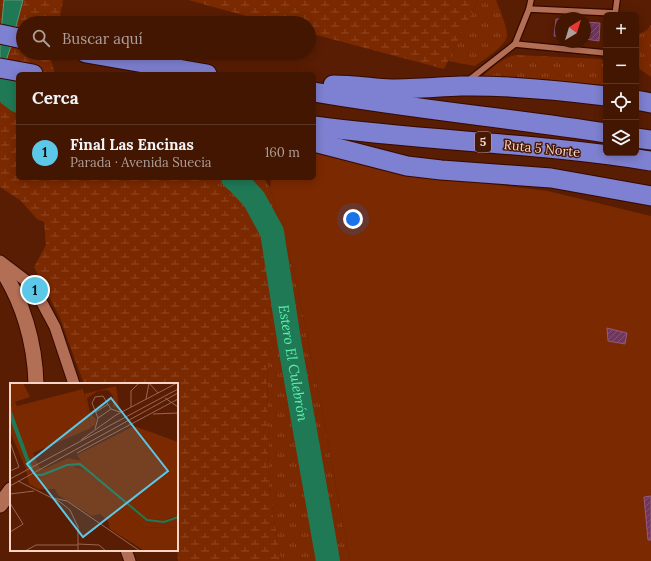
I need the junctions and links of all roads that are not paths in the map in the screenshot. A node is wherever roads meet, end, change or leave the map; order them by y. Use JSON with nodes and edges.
{"nodes":[{"id":1,"x":531,"y":0,"type":"edge"},
{"id":2,"x":617,"y":0,"type":"edge"},
{"id":3,"x":529,"y":9,"type":"junction"},
{"id":4,"x":615,"y":12,"type":"edge"},
{"id":5,"x":603,"y":13,"type":"edge"},
{"id":6,"x":0,"y":34,"type":"edge"},
{"id":7,"x":16,"y":38,"type":"edge"},
{"id":8,"x":515,"y":44,"type":"junction"},
{"id":9,"x":603,"y":53,"type":"edge"},
{"id":10,"x":128,"y":60,"type":"edge"},
{"id":11,"x":0,"y":68,"type":"edge"},
{"id":12,"x":22,"y":72,"type":"edge"},
{"id":13,"x":196,"y":72,"type":"edge"},
{"id":14,"x":316,"y":84,"type":"edge"},
{"id":15,"x":461,"y":86,"type":"junction"},
{"id":16,"x":316,"y":92,"type":"edge"},
{"id":17,"x":603,"y":96,"type":"edge"},
{"id":18,"x":316,"y":126,"type":"edge"},
{"id":19,"x":603,"y":133,"type":"edge"},
{"id":20,"x":639,"y":138,"type":"edge"},
{"id":21,"x":651,"y":140,"type":"edge"},
{"id":22,"x":316,"y":143,"type":"edge"},
{"id":23,"x":651,"y":161,"type":"edge"},
{"id":24,"x":651,"y":196,"type":"edge"},
{"id":25,"x":0,"y":261,"type":"edge"},
{"id":26,"x":0,"y":267,"type":"edge"},
{"id":27,"x":36,"y":383,"type":"edge"},
{"id":28,"x":74,"y":383,"type":"edge"},
{"id":29,"x":10,"y":491,"type":"edge"},
{"id":30,"x":0,"y":505,"type":"edge"},
{"id":31,"x":126,"y":551,"type":"edge"},
{"id":32,"x":130,"y":561,"type":"edge"}],
"edges":[{"from":1,"to":3,"type":"lane"},
{"from":2,"to":4,"type":"lane"},
{"from":3,"to":5,"type":"lane"},
{"from":3,"to":8,"type":"lane"},
{"from":6,"to":7,"type":"highway"},
{"from":8,"to":9,"type":"lane"},
{"from":8,"to":15,"type":"lane"},
{"from":10,"to":13,"type":"highway"},
{"from":11,"to":12,"type":"highway"},
{"from":14,"to":15,"type":"highway"},
{"from":15,"to":17,"type":"highway"},
{"from":16,"to":19,"type":"highway","name":"Ruta 5 Norte","number":"5"},
{"from":18,"to":23,"type":"highway","name":"Ruta 5 Norte","number":"5"},
{"from":20,"to":21,"type":"highway"},
{"from":22,"to":24,"type":"highway"},
{"from":25,"to":28,"type":"street"},
{"from":26,"to":27,"type":"main road"},
{"from":29,"to":30,"type":"main road"},
{"from":31,"to":32,"type":"street"}]}
